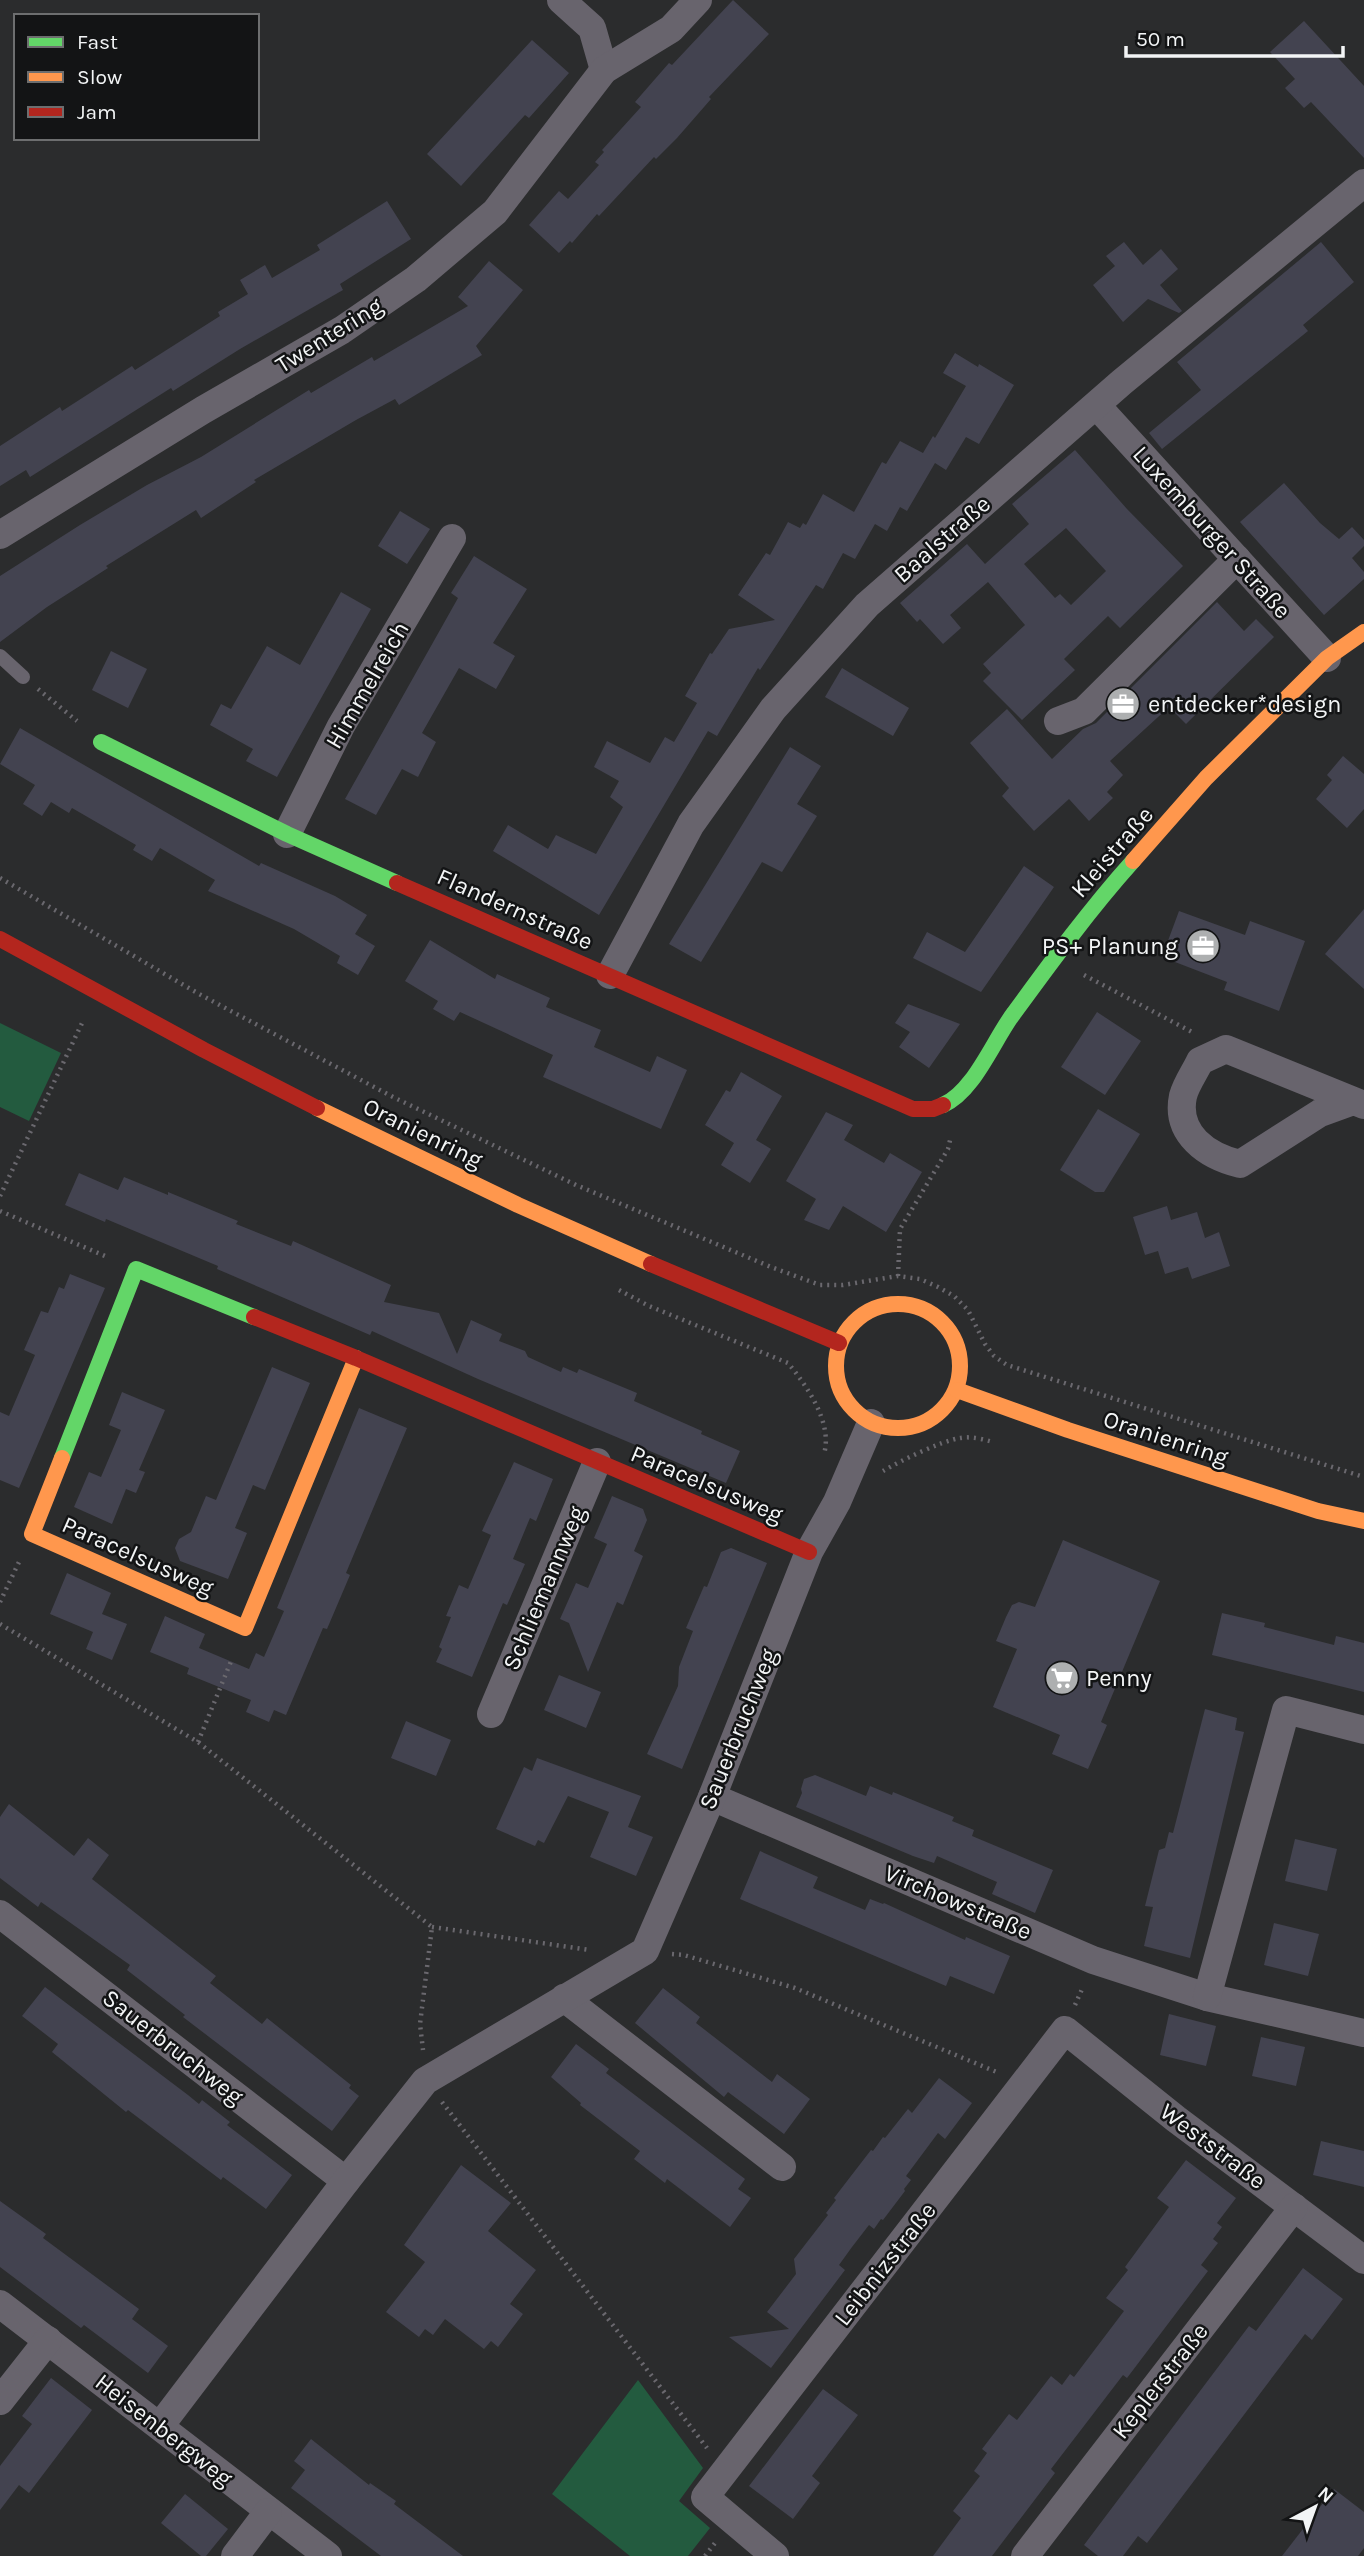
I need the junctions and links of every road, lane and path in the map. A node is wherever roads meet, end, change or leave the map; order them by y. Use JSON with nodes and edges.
{"nodes":[{"id":1,"x":561,"y":0,"type":"edge"},
{"id":2,"x":698,"y":0,"type":"edge"},
{"id":3,"x":604,"y":70,"type":"junction"},
{"id":4,"x":1364,"y":183,"type":"edge"},
{"id":5,"x":1097,"y":406,"type":"junction"},
{"id":6,"x":0,"y":535,"type":"edge"},
{"id":7,"x":452,"y":538,"type":"dead end"},
{"id":8,"x":1237,"y":559,"type":"junction"},
{"id":9,"x":1364,"y":632,"type":"edge"},
{"id":10,"x":0,"y":656,"type":"edge"},
{"id":11,"x":1327,"y":658,"type":"junction"},
{"id":12,"x":23,"y":677,"type":"joint"},
{"id":13,"x":1058,"y":722,"type":"dead end"},
{"id":14,"x":102,"y":742,"type":"joint"},
{"id":15,"x":287,"y":834,"type":"junction"},
{"id":16,"x":0,"y":878,"type":"edge"},
{"id":17,"x":0,"y":939,"type":"edge"},
{"id":18,"x":1053,"y":959,"type":"junction"},
{"id":19,"x":610,"y":975,"type":"junction"},
{"id":20,"x":85,"y":1017,"type":"dead end"},
{"id":21,"x":1226,"y":1049,"type":"junction"},
{"id":22,"x":950,"y":1102,"type":"junction"},
{"id":23,"x":1359,"y":1103,"type":"edge"},
{"id":24,"x":0,"y":1196,"type":"edge"},
{"id":25,"x":0,"y":1211,"type":"edge"},
{"id":26,"x":136,"y":1269,"type":"junction"},
{"id":27,"x":898,"y":1276,"type":"junction"},
{"id":28,"x":839,"y":1343,"type":"junction"},
{"id":29,"x":356,"y":1358,"type":"junction"},
{"id":30,"x":788,"y":1363,"type":"dead end"},
{"id":31,"x":957,"y":1390,"type":"junction"},
{"id":32,"x":871,"y":1423,"type":"junction"},
{"id":33,"x":995,"y":1443,"type":"dead end"},
{"id":34,"x":823,"y":1459,"type":"dead end"},
{"id":35,"x":597,"y":1462,"type":"junction"},
{"id":36,"x":879,"y":1473,"type":"dead end"},
{"id":37,"x":1364,"y":1477,"type":"edge"},
{"id":38,"x":1364,"y":1521,"type":"edge"},
{"id":39,"x":32,"y":1534,"type":"junction"},
{"id":40,"x":809,"y":1552,"type":"junction"},
{"id":41,"x":0,"y":1602,"type":"edge"},
{"id":42,"x":0,"y":1624,"type":"edge"},
{"id":43,"x":245,"y":1628,"type":"junction"},
{"id":44,"x":491,"y":1714,"type":"dead end"},
{"id":45,"x":1364,"y":1730,"type":"edge"},
{"id":46,"x":198,"y":1742,"type":"junction"},
{"id":47,"x":712,"y":1797,"type":"junction"},
{"id":48,"x":0,"y":1914,"type":"edge"},
{"id":49,"x":432,"y":1927,"type":"junction"},
{"id":50,"x":596,"y":1951,"type":"dead end"},
{"id":51,"x":645,"y":1951,"type":"junction"},
{"id":52,"x":1093,"y":1960,"type":"junction"},
{"id":53,"x":1207,"y":1997,"type":"junction"},
{"id":54,"x":564,"y":1998,"type":"junction"},
{"id":55,"x":1065,"y":2030,"type":"junction"},
{"id":56,"x":1364,"y":2032,"type":"edge"},
{"id":57,"x":425,"y":2081,"type":"junction"},
{"id":58,"x":1020,"y":2089,"type":"junction"},
{"id":59,"x":782,"y":2166,"type":"dead end"},
{"id":60,"x":346,"y":2181,"type":"junction"},
{"id":61,"x":1294,"y":2207,"type":"junction"},
{"id":62,"x":1364,"y":2260,"type":"edge"},
{"id":63,"x":0,"y":2304,"type":"edge"},
{"id":64,"x":48,"y":2340,"type":"junction"},
{"id":65,"x":0,"y":2401,"type":"edge"},
{"id":66,"x":160,"y":2426,"type":"junction"},
{"id":67,"x":724,"y":2471,"type":"junction"},
{"id":68,"x":268,"y":2512,"type":"junction"},
{"id":69,"x":235,"y":2556,"type":"edge"},
{"id":70,"x":328,"y":2556,"type":"edge"},
{"id":71,"x":775,"y":2556,"type":"edge"},
{"id":72,"x":1025,"y":2556,"type":"edge"}],
"edges":[{"from":1,"to":3,"type":"street"},
{"from":2,"to":3,"type":"street","name":"Twentering"},
{"from":3,"to":6,"type":"street","name":"Twentering"},
{"from":4,"to":5,"type":"street","name":"Baalstraße"},
{"from":5,"to":8,"type":"street","name":"Luxemburger Straße"},
{"from":5,"to":19,"type":"street","name":"Baalstraße"},
{"from":7,"to":15,"type":"street","name":"Himmelreich"},
{"from":8,"to":11,"type":"street","name":"Luxemburger Straße"},
{"from":8,"to":13,"type":"street"},
{"from":9,"to":11,"type":"street","name":"Kleistraße"},
{"from":10,"to":12,"type":"lane"},
{"from":11,"to":18,"type":"street","name":"Kleistraße"},
{"from":12,"to":14,"type":"path"},
{"from":14,"to":15,"type":"street","name":"Flandernstraße"},
{"from":15,"to":19,"type":"street","name":"Flandernstraße"},
{"from":16,"to":27,"type":"path"},
{"from":17,"to":28,"type":"street","name":"Oranienring"},
{"from":18,"to":21,"type":"path"},
{"from":18,"to":22,"type":"street","name":"Kleistraße"},
{"from":19,"to":22,"type":"street","name":"Flandernstraße"},
{"from":20,"to":24,"type":"path"},
{"from":21,"to":23,"type":"street"},
{"from":21,"to":23,"type":"street"},
{"from":22,"to":27,"type":"path"},
{"from":25,"to":26,"type":"path"},
{"from":26,"to":29,"type":"street","name":"Paracelsusweg"},
{"from":26,"to":39,"type":"street","name":"Paracelsusweg"},
{"from":27,"to":37,"type":"path"},
{"from":28,"to":31,"type":"street"},
{"from":28,"to":32,"type":"street"},
{"from":29,"to":35,"type":"street","name":"Paracelsusweg"},
{"from":29,"to":43,"type":"street"},
{"from":30,"to":34,"type":"path"},
{"from":31,"to":32,"type":"street"},
{"from":31,"to":38,"type":"street","name":"Oranienring"},
{"from":32,"to":40,"type":"street","name":"Sauerbruchweg"},
{"from":33,"to":36,"type":"path"},
{"from":35,"to":40,"type":"street","name":"Paracelsusweg"},
{"from":35,"to":44,"type":"street","name":"Schliemannweg"},
{"from":39,"to":41,"type":"path"},
{"from":39,"to":43,"type":"street","name":"Paracelsusweg"},
{"from":40,"to":47,"type":"street","name":"Sauerbruchweg"},
{"from":42,"to":46,"type":"path"},
{"from":43,"to":46,"type":"path"},
{"from":45,"to":53,"type":"street"},
{"from":46,"to":49,"type":"path"},
{"from":47,"to":51,"type":"street","name":"Sauerbruchweg"},
{"from":47,"to":52,"type":"street","name":"Virchowstraße"},
{"from":48,"to":60,"type":"street","name":"Sauerbruchweg"},
{"from":49,"to":50,"type":"path"},
{"from":49,"to":57,"type":"path"},
{"from":51,"to":54,"type":"street"},
{"from":51,"to":58,"type":"path"},
{"from":52,"to":53,"type":"street","name":"Virchowstraße"},
{"from":52,"to":55,"type":"path"},
{"from":53,"to":56,"type":"street","name":"Virchowstraße"},
{"from":54,"to":57,"type":"street"},
{"from":54,"to":59,"type":"street"},
{"from":55,"to":58,"type":"street","name":"Leibnizstraße"},
{"from":55,"to":61,"type":"street","name":"Weststraße"},
{"from":57,"to":60,"type":"street"},
{"from":57,"to":67,"type":"path"},
{"from":58,"to":67,"type":"street","name":"Leibnizstraße"},
{"from":60,"to":66,"type":"street"},
{"from":61,"to":62,"type":"street","name":"Weststraße"},
{"from":61,"to":72,"type":"street","name":"Keplerstraße"},
{"from":63,"to":64,"type":"street","name":"Heisenbergweg"},
{"from":64,"to":65,"type":"street"},
{"from":64,"to":66,"type":"street","name":"Heisenbergweg"},
{"from":66,"to":68,"type":"street","name":"Heisenbergweg"},
{"from":67,"to":71,"type":"street","name":"Leibnizstraße"},
{"from":68,"to":69,"type":"street"},
{"from":68,"to":70,"type":"street","name":"Heisenbergweg"}]}
